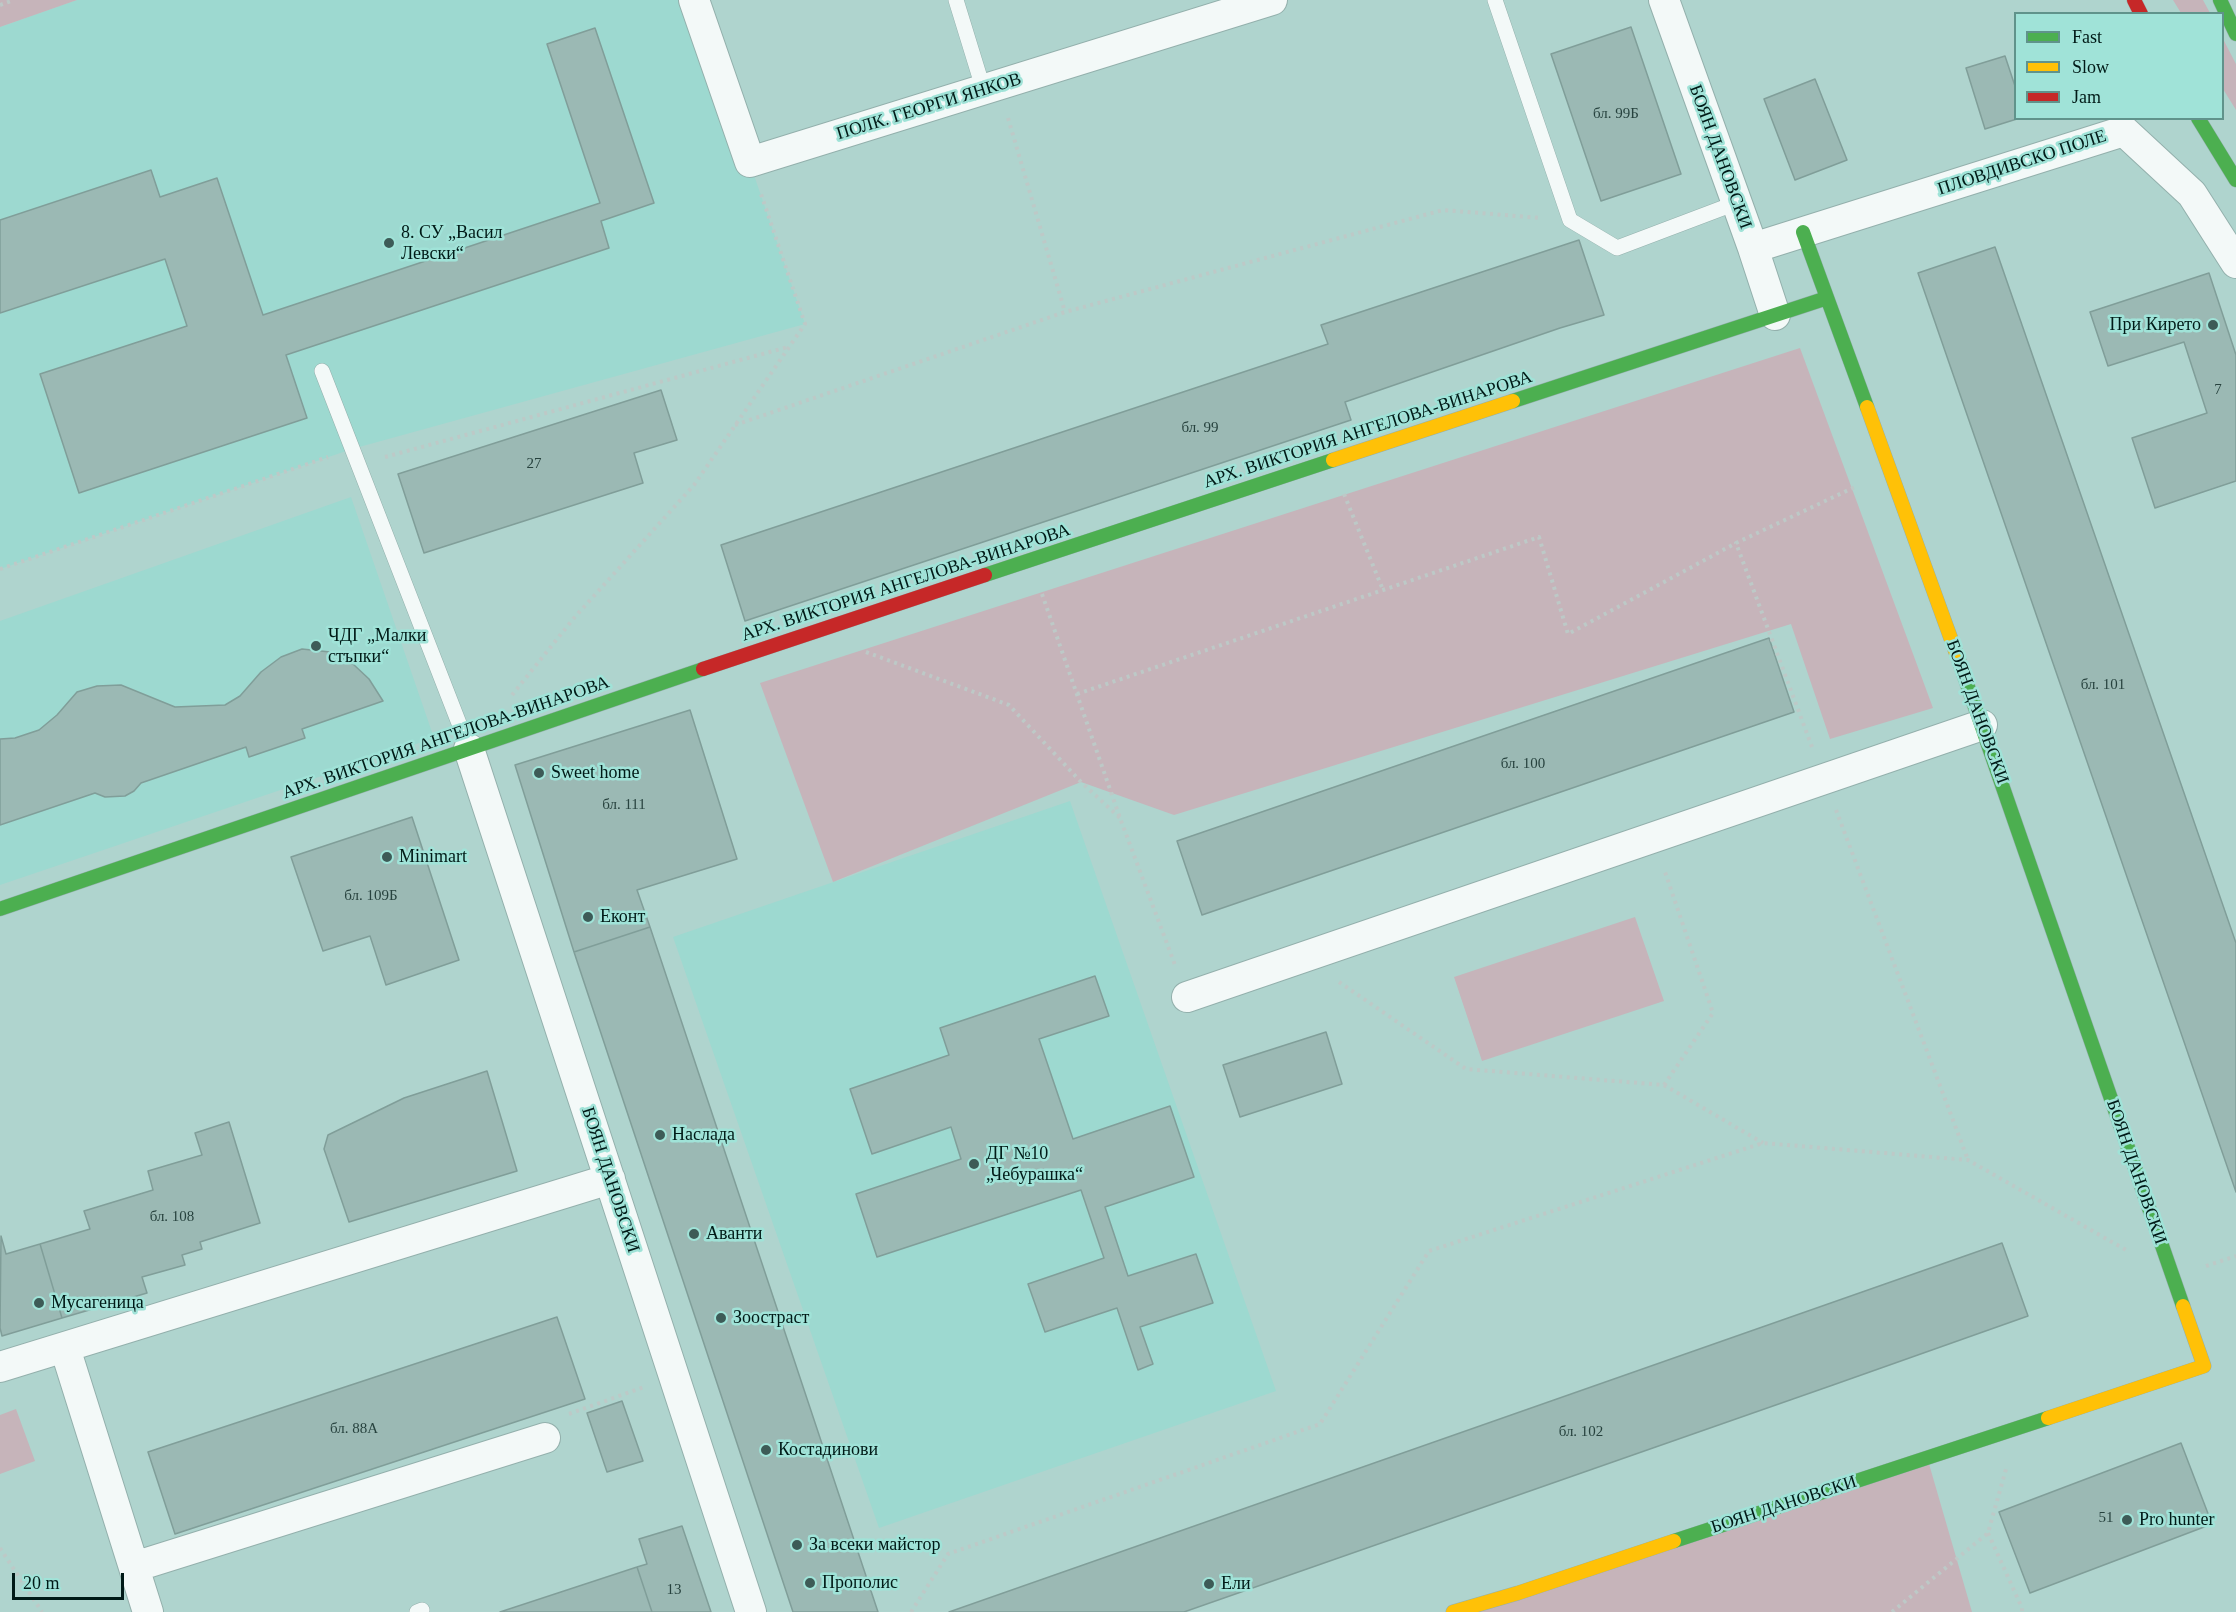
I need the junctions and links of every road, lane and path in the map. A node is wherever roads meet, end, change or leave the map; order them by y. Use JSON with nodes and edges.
{"nodes":[{"id":1,"x":14,"y":0,"type":"edge"},
{"id":2,"x":694,"y":0,"type":"edge"},
{"id":3,"x":956,"y":0,"type":"edge"},
{"id":4,"x":1272,"y":0,"type":"edge"},
{"id":5,"x":1496,"y":0,"type":"edge"},
{"id":6,"x":1664,"y":0,"type":"edge"},
{"id":7,"x":2220,"y":0,"type":"edge"},
{"id":8,"x":0,"y":5,"type":"edge"},
{"id":9,"x":2236,"y":34,"type":"edge"},
{"id":10,"x":991,"y":88,"type":"junction"},
{"id":11,"x":2199,"y":120,"type":"edge"},
{"id":12,"x":750,"y":162,"type":"junction"},
{"id":13,"x":2236,"y":180,"type":"edge"},
{"id":14,"x":1736,"y":202,"type":"junction"},
{"id":15,"x":1570,"y":220,"type":"junction"},
{"id":16,"x":1803,"y":232,"type":"junction"},
{"id":17,"x":1753,"y":248,"type":"junction"},
{"id":18,"x":2236,"y":263,"type":"edge"},
{"id":19,"x":1827,"y":298,"type":"junction"},
{"id":20,"x":1065,"y":312,"type":"junction"},
{"id":21,"x":1775,"y":315,"type":"junction"},
{"id":22,"x":789,"y":347,"type":"junction"},
{"id":23,"x":322,"y":371,"type":"dead end"},
{"id":24,"x":735,"y":425,"type":"junction"},
{"id":25,"x":351,"y":449,"type":"junction"},
{"id":26,"x":1331,"y":462,"type":"junction"},
{"id":27,"x":358,"y":465,"type":"junction"},
{"id":28,"x":1890,"y":471,"type":"junction"},
{"id":29,"x":1736,"y":543,"type":"junction"},
{"id":30,"x":1031,"y":560,"type":"junction"},
{"id":31,"x":0,"y":569,"type":"edge"},
{"id":32,"x":1383,"y":590,"type":"junction"},
{"id":33,"x":812,"y":632,"type":"junction"},
{"id":34,"x":1077,"y":694,"type":"junction"},
{"id":35,"x":511,"y":697,"type":"dead end"},
{"id":36,"x":1982,"y":725,"type":"junction"},
{"id":37,"x":469,"y":749,"type":"junction"},
{"id":38,"x":1824,"y":779,"type":"junction"},
{"id":39,"x":1120,"y":818,"type":"junction"},
{"id":40,"x":1653,"y":837,"type":"junction"},
{"id":41,"x":0,"y":909,"type":"edge"},
{"id":42,"x":1294,"y":960,"type":"junction"},
{"id":43,"x":1187,"y":997,"type":"joint"},
{"id":44,"x":1664,"y":1086,"type":"junction"},
{"id":45,"x":1763,"y":1143,"type":"junction"},
{"id":46,"x":1968,"y":1160,"type":"junction"},
{"id":47,"x":610,"y":1179,"type":"junction"},
{"id":48,"x":2172,"y":1276,"type":"junction"},
{"id":49,"x":65,"y":1348,"type":"junction"},
{"id":50,"x":0,"y":1367,"type":"edge"},
{"id":51,"x":674,"y":1376,"type":"junction"},
{"id":52,"x":2018,"y":1427,"type":"junction"},
{"id":53,"x":545,"y":1438,"type":"joint"},
{"id":54,"x":1988,"y":1533,"type":"junction"},
{"id":55,"x":0,"y":1548,"type":"edge"},
{"id":56,"x":134,"y":1567,"type":"junction"},
{"id":57,"x":42,"y":1612,"type":"edge"},
{"id":58,"x":148,"y":1612,"type":"edge"},
{"id":59,"x":751,"y":1612,"type":"edge"},
{"id":60,"x":910,"y":1612,"type":"edge"},
{"id":61,"x":1453,"y":1612,"type":"edge"},
{"id":62,"x":1892,"y":1612,"type":"edge"},
{"id":63,"x":2022,"y":1612,"type":"edge"}],
"edges":[{"from":1,"to":8,"type":"path"},
{"from":2,"to":12,"type":"street"},
{"from":3,"to":10,"type":"lane"},
{"from":4,"to":10,"type":"street","name":"ПОЛК. ГЕОРГИ ЯНКОВ"},
{"from":5,"to":15,"type":"lane"},
{"from":6,"to":14,"type":"street","name":"БОЯН ДАНОВСКИ"},
{"from":7,"to":9,"type":"street"},
{"from":10,"to":12,"type":"street","name":"ПОЛК. ГЕОРГИ ЯНКОВ"},
{"from":10,"to":20,"type":"path"},
{"from":11,"to":13,"type":"street"},
{"from":12,"to":22,"type":"path"},
{"from":14,"to":15,"type":"lane"},
{"from":14,"to":17,"type":"street","name":"БОЯН ДАНОВСКИ"},
{"from":15,"to":20,"type":"path"},
{"from":16,"to":17,"type":"street","name":"ПЛОВДИВСКО ПОЛЕ"},
{"from":16,"to":18,"type":"street","name":"ПЛОВДИВСКО ПОЛЕ"},
{"from":16,"to":19,"type":"street","name":"БОЯН ДАНОВСКИ"},
{"from":17,"to":21,"type":"street","name":"БОЯН ДАНОВСКИ"},
{"from":19,"to":21,"type":"street","name":"АРХ. ВИКТОРИЯ АНГЕЛОВА-ВИНАРОВА"},
{"from":19,"to":28,"type":"street","name":"БОЯН ДАНОВСКИ"},
{"from":20,"to":24,"type":"path"},
{"from":21,"to":26,"type":"street","name":"АРХ. ВИКТОРИЯ АНГЕЛОВА-ВИНАРОВА"},
{"from":22,"to":24,"type":"path"},
{"from":22,"to":27,"type":"path"},
{"from":23,"to":25,"type":"lane"},
{"from":24,"to":35,"type":"path"},
{"from":25,"to":27,"type":"lane"},
{"from":25,"to":31,"type":"path"},
{"from":26,"to":30,"type":"street","name":"АРХ. ВИКТОРИЯ АНГЕЛОВА-ВИНАРОВА"},
{"from":26,"to":32,"type":"path"},
{"from":27,"to":37,"type":"lane"},
{"from":28,"to":29,"type":"path"},
{"from":28,"to":36,"type":"street","name":"БОЯН ДАНОВСКИ"},
{"from":29,"to":32,"type":"path"},
{"from":29,"to":38,"type":"path"},
{"from":30,"to":33,"type":"street","name":"АРХ. ВИКТОРИЯ АНГЕЛОВА-ВИНАРОВА"},
{"from":30,"to":34,"type":"path"},
{"from":32,"to":34,"type":"path"},
{"from":33,"to":37,"type":"street","name":"АРХ. ВИКТОРИЯ АНГЕЛОВА-ВИНАРОВА"},
{"from":33,"to":39,"type":"path"},
{"from":34,"to":39,"type":"path"},
{"from":36,"to":38,"type":"street"},
{"from":36,"to":48,"type":"street","name":"БОЯН ДАНОВСКИ"},
{"from":37,"to":41,"type":"street","name":"АРХ. ВИКТОРИЯ АНГЕЛОВА-ВИНАРОВА"},
{"from":37,"to":47,"type":"street","name":"БОЯН ДАНОВСКИ"},
{"from":38,"to":40,"type":"street"},
{"from":38,"to":46,"type":"path"},
{"from":39,"to":43,"type":"path"},
{"from":40,"to":42,"type":"street"},
{"from":40,"to":44,"type":"path"},
{"from":42,"to":43,"type":"street"},
{"from":42,"to":44,"type":"path"},
{"from":44,"to":45,"type":"path"},
{"from":45,"to":46,"type":"path"},
{"from":45,"to":60,"type":"path"},
{"from":46,"to":48,"type":"path"},
{"from":47,"to":49,"type":"street"},
{"from":47,"to":51,"type":"street","name":"БОЯН ДАНОВСКИ"},
{"from":48,"to":52,"type":"street","name":"БОЯН ДАНОВСКИ"},
{"from":49,"to":50,"type":"street"},
{"from":49,"to":56,"type":"street"},
{"from":51,"to":53,"type":"path"},
{"from":51,"to":59,"type":"street","name":"БОЯН ДАНОВСКИ"},
{"from":52,"to":54,"type":"path"},
{"from":52,"to":61,"type":"street","name":"БОЯН ДАНОВСКИ"},
{"from":53,"to":56,"type":"street"},
{"from":54,"to":62,"type":"path"},
{"from":54,"to":63,"type":"path"},
{"from":55,"to":57,"type":"path"},
{"from":56,"to":58,"type":"street"}]}
